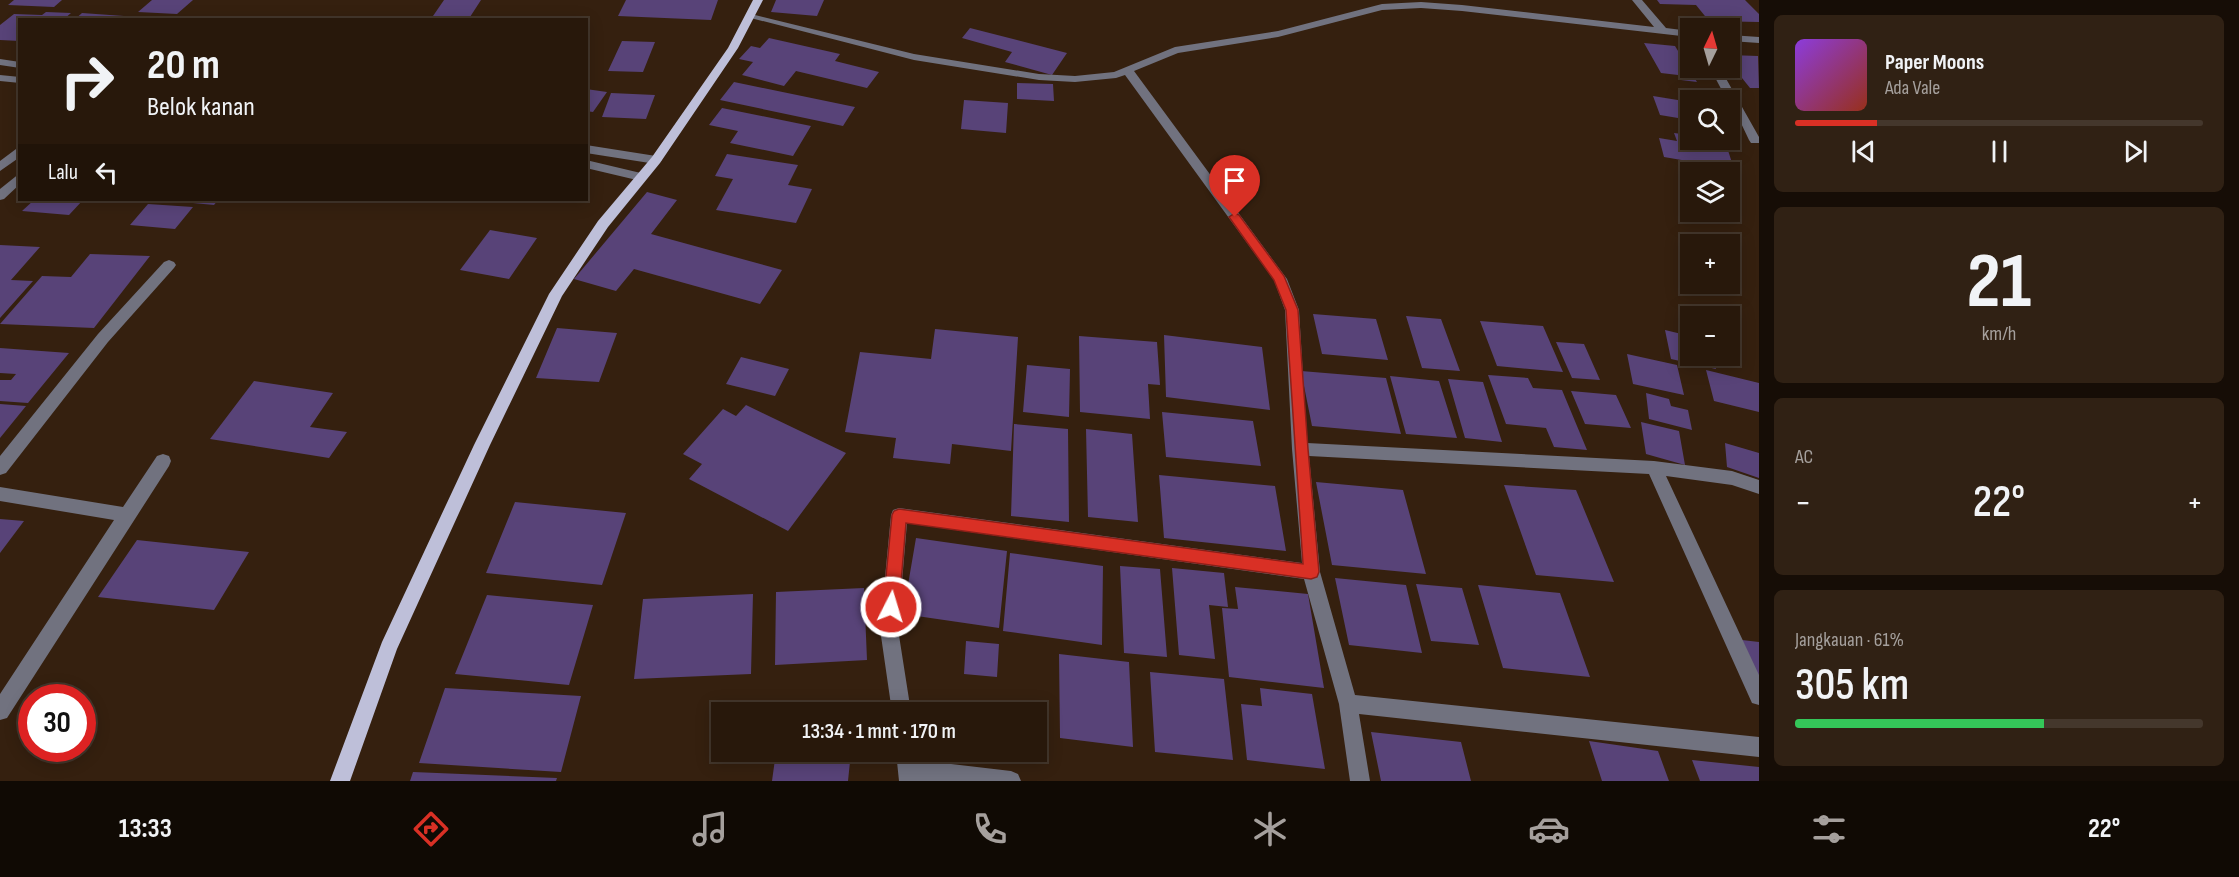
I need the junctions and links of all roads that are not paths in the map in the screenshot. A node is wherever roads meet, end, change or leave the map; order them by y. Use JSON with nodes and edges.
{"nodes":[{"id":1,"x":758,"y":0,"type":"edge"},
{"id":2,"x":1637,"y":0,"type":"edge"},
{"id":3,"x":750,"y":15,"type":"junction"},
{"id":4,"x":1663,"y":31,"type":"junction"},
{"id":5,"x":1680,"y":33,"type":"edge"},
{"id":6,"x":1740,"y":39,"type":"edge"},
{"id":7,"x":1759,"y":40,"type":"edge"},
{"id":8,"x":0,"y":62,"type":"edge"},
{"id":9,"x":18,"y":65,"type":"edge"},
{"id":10,"x":1127,"y":70,"type":"junction"},
{"id":11,"x":0,"y":78,"type":"edge"},
{"id":12,"x":1721,"y":78,"type":"edge"},
{"id":13,"x":18,"y":80,"type":"edge"},
{"id":14,"x":1755,"y":140,"type":"dead end"},
{"id":15,"x":588,"y":149,"type":"edge"},
{"id":16,"x":18,"y":152,"type":"edge"},
{"id":17,"x":656,"y":160,"type":"junction"},
{"id":18,"x":588,"y":164,"type":"edge"},
{"id":19,"x":0,"y":167,"type":"edge"},
{"id":20,"x":641,"y":177,"type":"junction"},
{"id":21,"x":18,"y":179,"type":"edge"},
{"id":22,"x":0,"y":196,"type":"edge"},
{"id":23,"x":170,"y":265,"type":"dead end"},
{"id":24,"x":1300,"y":449,"type":"junction"},
{"id":25,"x":163,"y":461,"type":"dead end"},
{"id":26,"x":0,"y":468,"type":"edge"},
{"id":27,"x":1654,"y":468,"type":"junction"},
{"id":28,"x":1759,"y":487,"type":"edge"},
{"id":29,"x":0,"y":494,"type":"edge"},
{"id":30,"x":127,"y":515,"type":"junction"},
{"id":31,"x":1311,"y":572,"type":"junction"},
{"id":32,"x":8,"y":687,"type":"edge"},
{"id":33,"x":1759,"y":696,"type":"edge"},
{"id":34,"x":900,"y":702,"type":"edge"},
{"id":35,"x":1348,"y":704,"type":"junction"},
{"id":36,"x":0,"y":711,"type":"edge"},
{"id":37,"x":1759,"y":747,"type":"edge"},
{"id":38,"x":908,"y":767,"type":"edge"},
{"id":39,"x":340,"y":781,"type":"edge"},
{"id":40,"x":1011,"y":781,"type":"edge"},
{"id":41,"x":1360,"y":781,"type":"edge"}],
"edges":[{"from":1,"to":3,"type":"main road"},
{"from":2,"to":4,"type":"street"},
{"from":3,"to":10,"type":"street"},
{"from":3,"to":17,"type":"main road"},
{"from":4,"to":5,"type":"street"},
{"from":4,"to":10,"type":"street"},
{"from":6,"to":7,"type":"street"},
{"from":8,"to":9,"type":"street"},
{"from":10,"to":24,"type":"street"},
{"from":11,"to":13,"type":"street"},
{"from":12,"to":14,"type":"street"},
{"from":15,"to":17,"type":"street"},
{"from":16,"to":19,"type":"street"},
{"from":17,"to":20,"type":"main road"},
{"from":18,"to":20,"type":"street"},
{"from":20,"to":39,"type":"main road"},
{"from":21,"to":22,"type":"street"},
{"from":23,"to":26,"type":"street"},
{"from":24,"to":27,"type":"street"},
{"from":24,"to":31,"type":"street"},
{"from":25,"to":30,"type":"street"},
{"from":27,"to":28,"type":"street"},
{"from":27,"to":33,"type":"street"},
{"from":29,"to":30,"type":"street"},
{"from":30,"to":32,"type":"street"},
{"from":31,"to":34,"type":"street"},
{"from":31,"to":35,"type":"street"},
{"from":32,"to":36,"type":"street"},
{"from":35,"to":37,"type":"street"},
{"from":35,"to":41,"type":"street"},
{"from":38,"to":40,"type":"street"}]}
